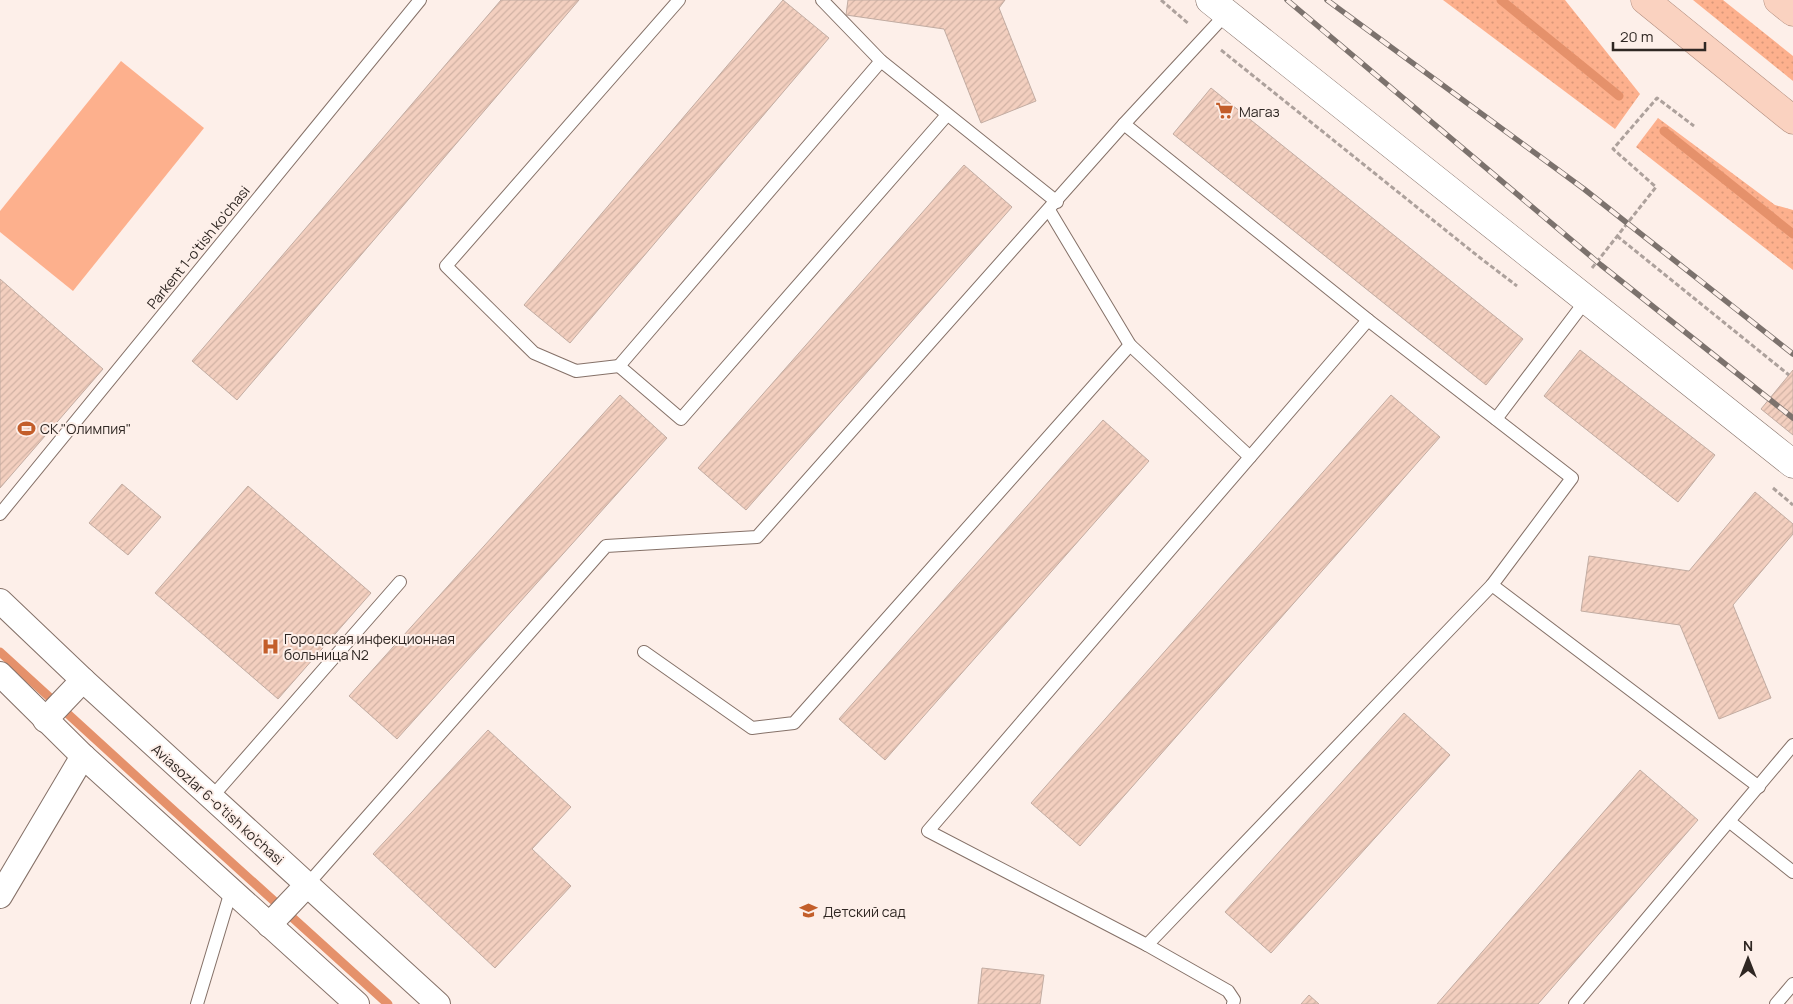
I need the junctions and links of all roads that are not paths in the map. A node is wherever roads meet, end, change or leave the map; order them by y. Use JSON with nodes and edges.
{"nodes":[{"id":1,"x":420,"y":0,"type":"edge"},
{"id":2,"x":679,"y":0,"type":"edge"},
{"id":3,"x":822,"y":0,"type":"edge"},
{"id":4,"x":1644,"y":0,"type":"edge"},
{"id":5,"x":1778,"y":0,"type":"edge"},
{"id":6,"x":1218,"y":7,"type":"edge"},
{"id":7,"x":1793,"y":12,"type":"edge"},
{"id":8,"x":881,"y":61,"type":"junction"},
{"id":9,"x":947,"y":115,"type":"junction"},
{"id":10,"x":1793,"y":120,"type":"edge"},
{"id":11,"x":1124,"y":124,"type":"junction"},
{"id":12,"x":1053,"y":206,"type":"junction"},
{"id":13,"x":1588,"y":286,"type":"junction"},
{"id":14,"x":1368,"y":320,"type":"junction"},
{"id":15,"x":1130,"y":345,"type":"junction"},
{"id":16,"x":619,"y":366,"type":"junction"},
{"id":17,"x":1496,"y":419,"type":"junction"},
{"id":18,"x":1250,"y":457,"type":"junction"},
{"id":19,"x":1793,"y":464,"type":"edge"},
{"id":20,"x":0,"y":514,"type":"edge"},
{"id":21,"x":400,"y":582,"type":"dead end"},
{"id":22,"x":1492,"y":585,"type":"junction"},
{"id":23,"x":0,"y":601,"type":"edge"},
{"id":24,"x":644,"y":652,"type":"dead end"},
{"id":25,"x":0,"y":674,"type":"edge"},
{"id":26,"x":79,"y":684,"type":"junction"},
{"id":27,"x":48,"y":716,"type":"junction"},
{"id":28,"x":1793,"y":745,"type":"edge"},
{"id":29,"x":83,"y":756,"type":"junction"},
{"id":30,"x":1759,"y":787,"type":"junction"},
{"id":31,"x":211,"y":798,"type":"junction"},
{"id":32,"x":1730,"y":822,"type":"junction"},
{"id":33,"x":1793,"y":872,"type":"edge"},
{"id":34,"x":231,"y":891,"type":"junction"},
{"id":35,"x":300,"y":893,"type":"junction"},
{"id":36,"x":0,"y":896,"type":"edge"},
{"id":37,"x":272,"y":922,"type":"junction"},
{"id":38,"x":1147,"y":945,"type":"junction"},
{"id":39,"x":1793,"y":984,"type":"edge"},
{"id":40,"x":197,"y":1004,"type":"edge"},
{"id":41,"x":357,"y":1004,"type":"edge"},
{"id":42,"x":438,"y":1004,"type":"edge"},
{"id":43,"x":1233,"y":1004,"type":"edge"},
{"id":44,"x":1575,"y":1004,"type":"edge"},
{"id":45,"x":1776,"y":1004,"type":"edge"}],
"edges":[{"from":1,"to":20,"type":"lane","name":"Parkent 1-o'tish ko'chasi"},
{"from":2,"to":16,"type":"lane"},
{"from":3,"to":8,"type":"lane"},
{"from":4,"to":10,"type":"highway"},
{"from":5,"to":7,"type":"highway"},
{"from":6,"to":11,"type":"lane"},
{"from":6,"to":13,"type":"street"},
{"from":8,"to":9,"type":"lane"},
{"from":8,"to":16,"type":"lane"},
{"from":9,"to":12,"type":"lane"},
{"from":9,"to":16,"type":"lane"},
{"from":11,"to":12,"type":"lane"},
{"from":11,"to":14,"type":"lane"},
{"from":12,"to":15,"type":"lane"},
{"from":12,"to":35,"type":"lane"},
{"from":13,"to":17,"type":"lane"},
{"from":13,"to":19,"type":"street"},
{"from":14,"to":17,"type":"lane"},
{"from":14,"to":18,"type":"lane"},
{"from":15,"to":18,"type":"lane"},
{"from":15,"to":24,"type":"lane"},
{"from":17,"to":22,"type":"lane"},
{"from":18,"to":38,"type":"lane"},
{"from":21,"to":31,"type":"lane"},
{"from":22,"to":30,"type":"lane"},
{"from":22,"to":38,"type":"lane"},
{"from":23,"to":26,"type":"street","name":"Aviasozlar 6-o'tish ko'chasi"},
{"from":25,"to":27,"type":"street"},
{"from":26,"to":27,"type":"street"},
{"from":26,"to":31,"type":"street","name":"Aviasozlar 6-o'tish ko'chasi"},
{"from":27,"to":29,"type":"street"},
{"from":28,"to":30,"type":"lane"},
{"from":29,"to":34,"type":"street"},
{"from":29,"to":36,"type":"street"},
{"from":30,"to":32,"type":"lane"},
{"from":31,"to":35,"type":"street","name":"Aviasozlar 6-o'tish ko'chasi"},
{"from":32,"to":33,"type":"lane"},
{"from":32,"to":44,"type":"lane"},
{"from":34,"to":37,"type":"street"},
{"from":34,"to":40,"type":"lane"},
{"from":35,"to":37,"type":"street"},
{"from":35,"to":42,"type":"street","name":"Aviasozlar 6-o'tish ko'chasi"},
{"from":37,"to":41,"type":"street"},
{"from":38,"to":43,"type":"lane"},
{"from":39,"to":45,"type":"lane"}]}
